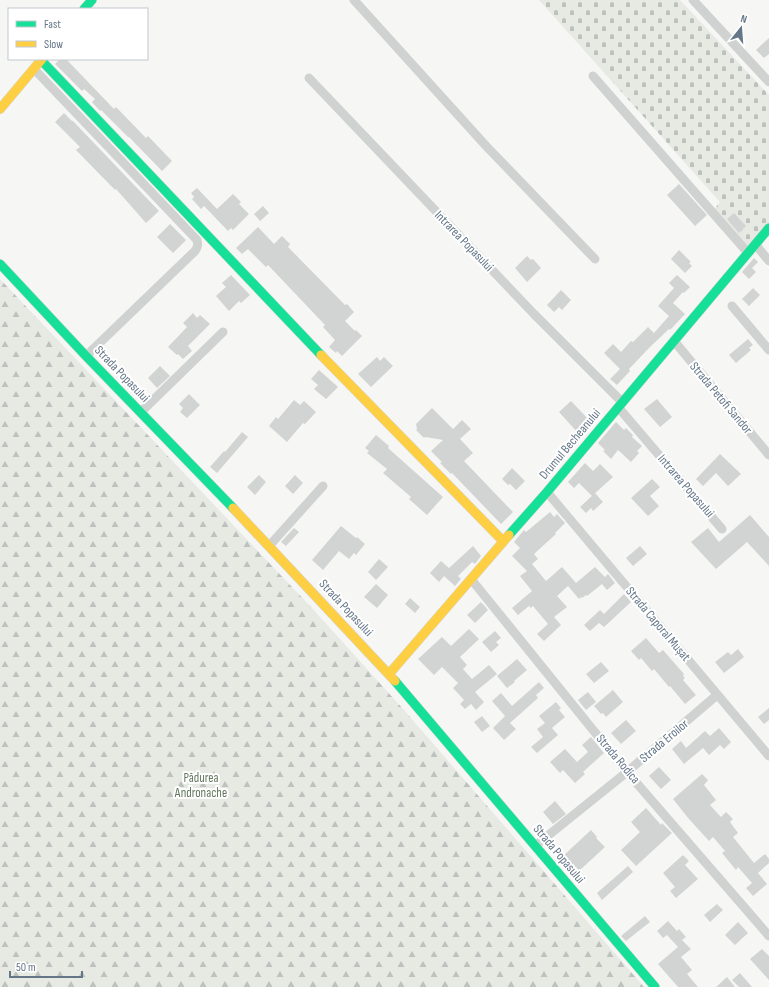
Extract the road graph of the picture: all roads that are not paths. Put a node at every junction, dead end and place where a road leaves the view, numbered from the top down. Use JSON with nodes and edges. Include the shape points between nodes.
{"nodes":[{"id":1,"x":92,"y":0,"type":"edge"},
{"id":2,"x":354,"y":0,"type":"edge"},
{"id":3,"x":694,"y":0,"type":"edge"},
{"id":4,"x":85,"y":8,"type":"edge"},
{"id":5,"x":41,"y":60,"type":"edge"},
{"id":6,"x":43,"y":60,"type":"edge"},
{"id":7,"x":34,"y":69,"type":"junction"},
{"id":8,"x":593,"y":76,"type":"dead end"},
{"id":9,"x":309,"y":78,"type":"dead end"},
{"id":10,"x":769,"y":82,"type":"edge"},
{"id":11,"x":0,"y":109,"type":"edge"},
{"id":12,"x":769,"y":228,"type":"edge"},
{"id":13,"x":755,"y":244,"type":"junction"},
{"id":14,"x":748,"y":253,"type":"junction"},
{"id":15,"x":595,"y":259,"type":"dead end"},
{"id":16,"x":769,"y":261,"type":"edge"},
{"id":17,"x":0,"y":264,"type":"edge"},
{"id":18,"x":732,"y":306,"type":"dead end"},
{"id":19,"x":223,"y":332,"type":"dead end"},
{"id":20,"x":674,"y":341,"type":"junction"},
{"id":21,"x":769,"y":350,"type":"edge"},
{"id":22,"x":86,"y":356,"type":"junction"},
{"id":23,"x":620,"y":405,"type":"junction"},
{"id":24,"x":141,"y":412,"type":"junction"},
{"id":25,"x":769,"y":455,"type":"edge"},
{"id":26,"x":323,"y":486,"type":"dead end"},
{"id":27,"x":547,"y":492,"type":"junction"},
{"id":28,"x":722,"y":529,"type":"dead end"},
{"id":29,"x":503,"y":541,"type":"junction"},
{"id":30,"x":269,"y":546,"type":"junction"},
{"id":31,"x":471,"y":579,"type":"junction"},
{"id":32,"x":389,"y":674,"type":"junction"},
{"id":33,"x":717,"y":695,"type":"junction"},
{"id":34,"x":769,"y":756,"type":"edge"},
{"id":35,"x":627,"y":772,"type":"junction"},
{"id":36,"x":535,"y":846,"type":"junction"},
{"id":37,"x":769,"y":936,"type":"edge"},
{"id":38,"x":655,"y":987,"type":"edge"}],
"edges":[{"from":1,"to":4,"type":"street"},
{"from":2,"to":15,"type":"street","via":[[487,147]]},
{"from":3,"to":10,"type":"street"},
{"from":5,"to":7,"type":"street"},
{"from":6,"to":29,"type":"street","via":[[343,378]]},
{"from":7,"to":11,"type":"street"},
{"from":7,"to":22,"type":"street","via":[[198,243],[195,251]]},
{"from":8,"to":14,"type":"street"},
{"from":9,"to":23,"type":"street","name":"Intrarea Popasului"},
{"from":12,"to":13,"type":"street","name":"Drumul Becheanului"},
{"from":13,"to":14,"type":"street","name":"Drumul Becheanului"},
{"from":13,"to":16,"type":"street"},
{"from":14,"to":20,"type":"street","name":"Drumul Becheanului"},
{"from":17,"to":22,"type":"street","name":"Strada Popasului"},
{"from":18,"to":21,"type":"street"},
{"from":19,"to":24,"type":"street"},
{"from":20,"to":23,"type":"street","name":"Drumul Becheanului"},
{"from":20,"to":25,"type":"street","name":"Strada Petofi Sandor"},
{"from":22,"to":24,"type":"street","name":"Strada Popasului"},
{"from":23,"to":27,"type":"street","name":"Drumul Becheanului"},
{"from":23,"to":28,"type":"street","name":"Intrarea Popasului"},
{"from":24,"to":30,"type":"street","name":"Strada Popasului"},
{"from":26,"to":30,"type":"street"},
{"from":27,"to":29,"type":"street","name":"Drumul Becheanului"},
{"from":27,"to":33,"type":"street","name":"Strada Caporal Mușat"},
{"from":29,"to":31,"type":"street","name":"Drumul Becheanului"},
{"from":30,"to":32,"type":"street","name":"Strada Popasului"},
{"from":31,"to":32,"type":"street","name":"Drumul Becheanului"},
{"from":31,"to":35,"type":"street","name":"Strada Rodica"},
{"from":32,"to":36,"type":"street","name":"Strada Popasului"},
{"from":33,"to":34,"type":"street","name":"Strada Caporal Mușat"},
{"from":33,"to":35,"type":"street","name":"Strada Eroilor"},
{"from":35,"to":36,"type":"street","name":"Strada Eroilor"},
{"from":35,"to":37,"type":"street","name":"Strada Rodica"},
{"from":36,"to":38,"type":"street","name":"Strada Popasului"}]}
